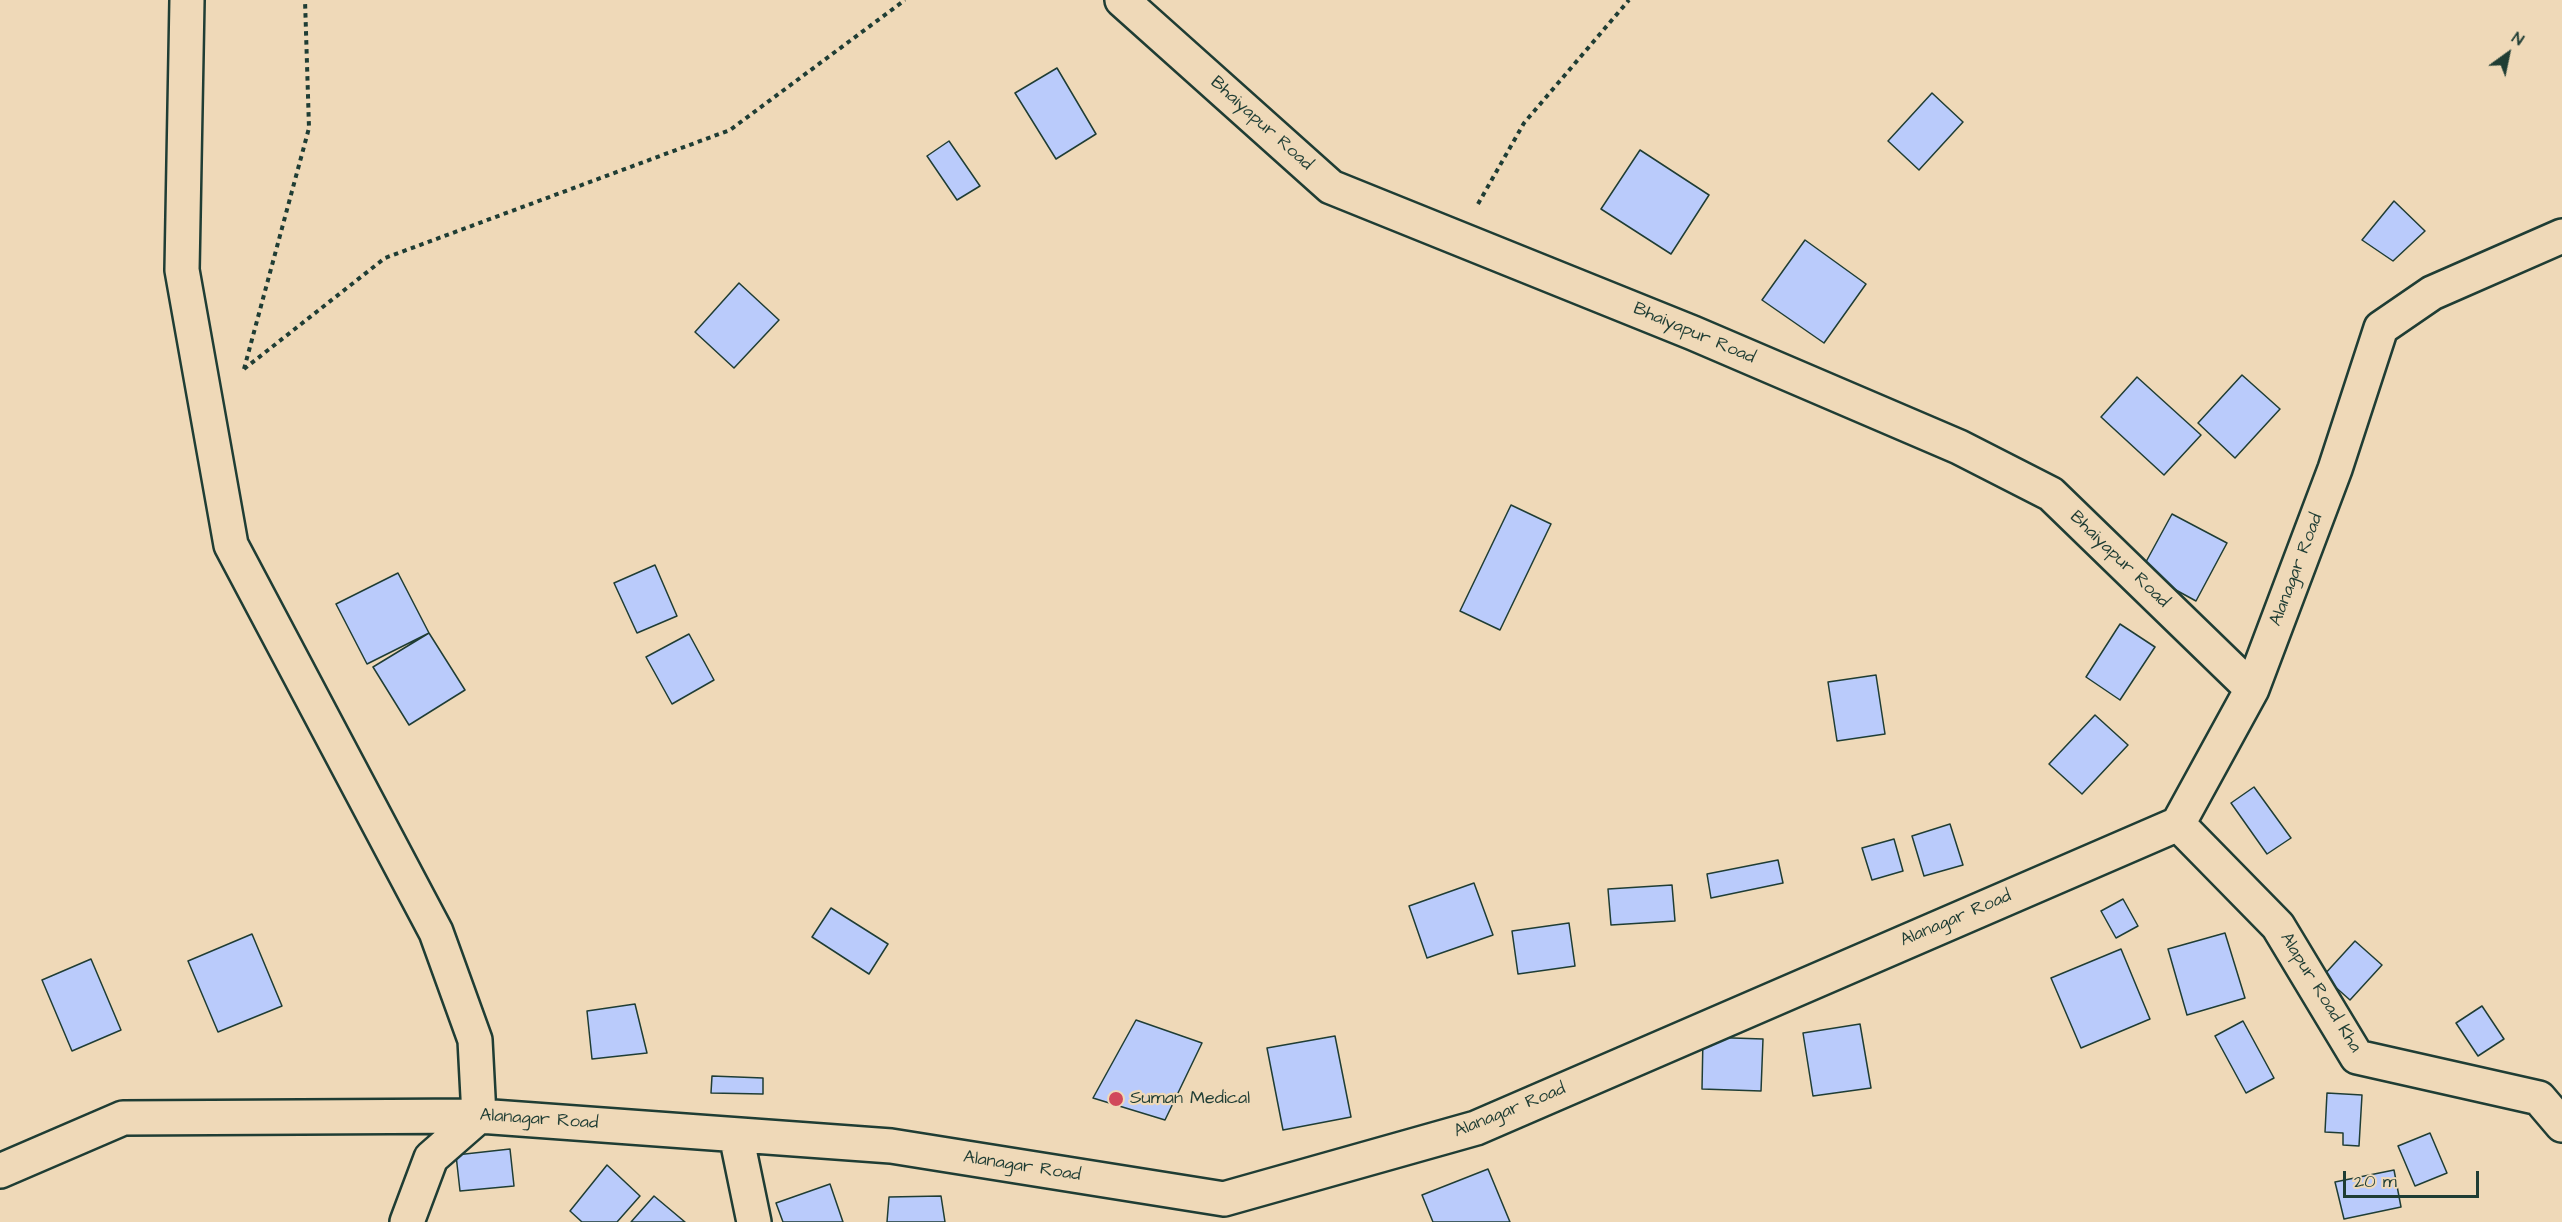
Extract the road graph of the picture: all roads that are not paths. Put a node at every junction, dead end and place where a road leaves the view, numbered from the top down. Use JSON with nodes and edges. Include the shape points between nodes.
{"nodes":[{"id":1,"x":187,"y":0,"type":"edge"},
{"id":2,"x":1122,"y":0,"type":"edge"},
{"id":3,"x":2562,"y":236,"type":"edge"},
{"id":4,"x":2252,"y":689,"type":"junction"},
{"id":5,"x":2178,"y":824,"type":"junction"},
{"id":6,"x":479,"y":1116,"type":"junction"},
{"id":7,"x":2562,"y":1125,"type":"edge"},
{"id":8,"x":736,"y":1135,"type":"junction"},
{"id":9,"x":0,"y":1171,"type":"edge"},
{"id":10,"x":1229,"y":1211,"type":"edge"},
{"id":11,"x":407,"y":1222,"type":"edge"},
{"id":12,"x":754,"y":1222,"type":"edge"}],
"edges":[{"from":1,"to":6,"type":"street","via":[[182,270],[231,545],[436,932],[475,1040]]},
{"from":2,"to":4,"type":"street","name":"Bhaiyapur Road","via":[[1331,187],[1693,333],[1949,442],[2051,494]]},
{"from":3,"to":4,"type":"street","name":"Alanagar Road","via":[[2432,293],[2381,327],[2335,469]]},
{"from":4,"to":5,"type":"street","name":"Alanagar Road"},
{"from":5,"to":7,"type":"street","name":"Alapur Road Kha","via":[[2278,926],[2357,1057],[2539,1098]]},
{"from":5,"to":10,"type":"street","name":"Alanagar Road","via":[[1476,1128]]},
{"from":6,"to":8,"type":"street","name":"Alanagar Road"},
{"from":6,"to":9,"type":"street","name":"Alanagar Road","via":[[123,1118]]},
{"from":6,"to":11,"type":"street","via":[[431,1158]]},
{"from":8,"to":10,"type":"street","name":"Alanagar Road","via":[[891,1146]]},
{"from":8,"to":12,"type":"street"}]}
